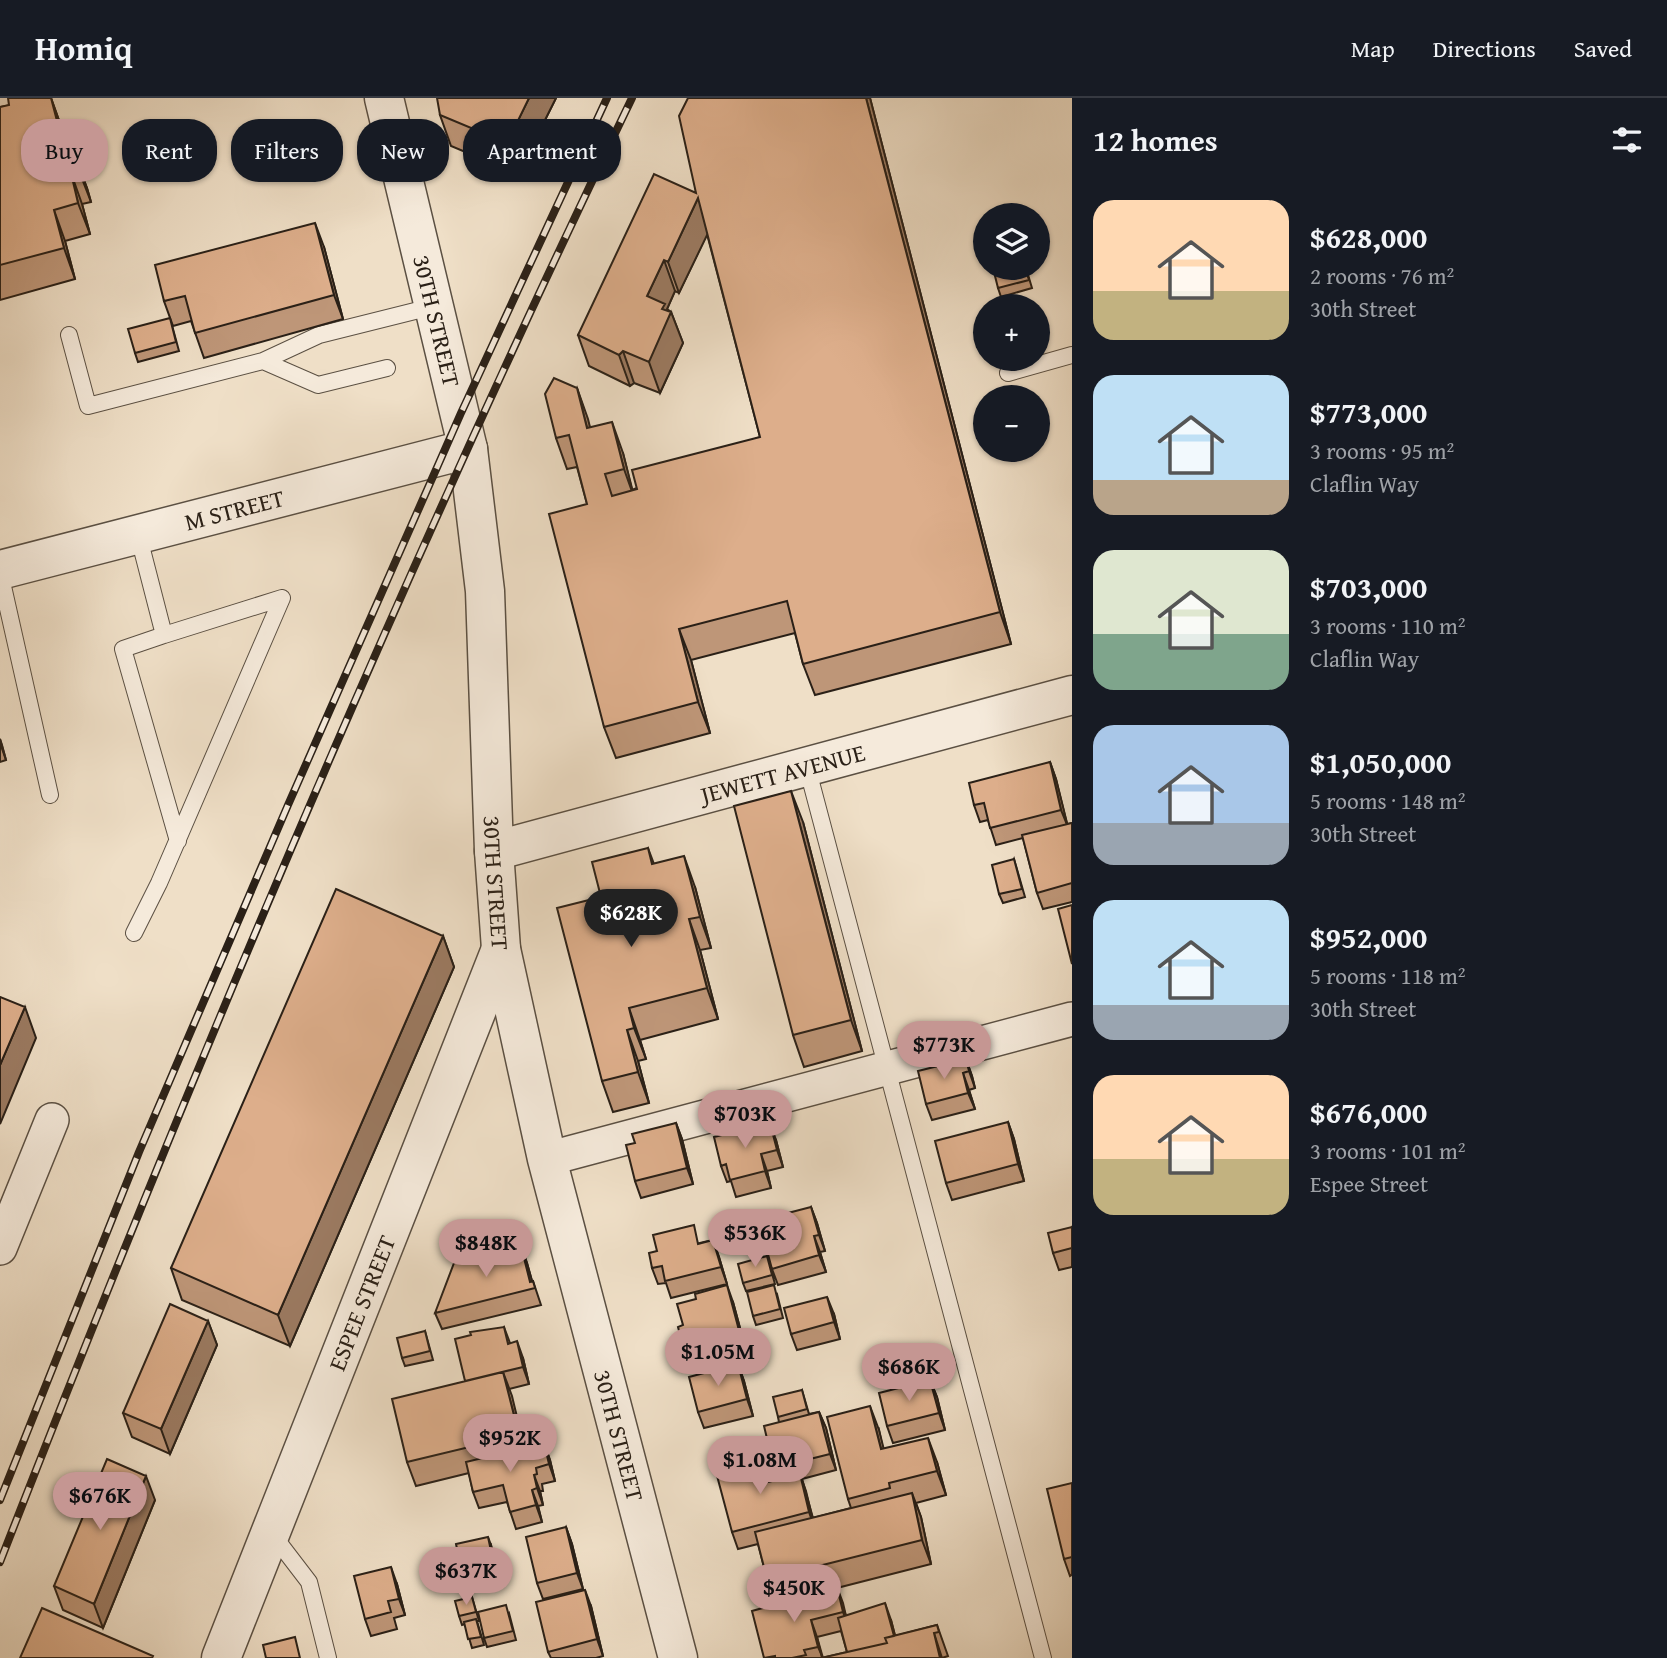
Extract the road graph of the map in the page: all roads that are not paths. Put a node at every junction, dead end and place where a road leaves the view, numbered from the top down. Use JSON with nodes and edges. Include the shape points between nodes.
{"nodes":[{"id":1,"x":384,"y":98,"type":"edge"},
{"id":2,"x":435,"y":306,"type":"junction"},
{"id":3,"x":69,"y":335,"type":"dead end"},
{"id":4,"x":1072,"y":355,"type":"edge"},
{"id":5,"x":263,"y":361,"type":"junction"},
{"id":6,"x":387,"y":368,"type":"dead end"},
{"id":7,"x":1009,"y":373,"type":"dead end"},
{"id":8,"x":468,"y":449,"type":"junction"},
{"id":9,"x":138,"y":534,"type":"junction"},
{"id":10,"x":0,"y":571,"type":"edge"},
{"id":11,"x":164,"y":635,"type":"junction"},
{"id":12,"x":1072,"y":695,"type":"edge"},
{"id":13,"x":807,"y":766,"type":"junction"},
{"id":14,"x":50,"y":796,"type":"dead end"},
{"id":15,"x":178,"y":841,"type":"junction"},
{"id":16,"x":494,"y":851,"type":"junction"},
{"id":17,"x":134,"y":933,"type":"dead end"},
{"id":18,"x":501,"y":949,"type":"junction"},
{"id":19,"x":1072,"y":1018,"type":"edge"},
{"id":20,"x":885,"y":1069,"type":"junction"},
{"id":21,"x":51,"y":1120,"type":"dead end"},
{"id":22,"x":547,"y":1159,"type":"junction"},
{"id":23,"x":0,"y":1248,"type":"edge"},
{"id":24,"x":271,"y":1532,"type":"junction"},
{"id":25,"x":221,"y":1658,"type":"edge"},
{"id":26,"x":328,"y":1658,"type":"edge"},
{"id":27,"x":678,"y":1658,"type":"edge"},
{"id":28,"x":1043,"y":1658,"type":"edge"}],
"edges":[{"from":1,"to":2,"type":"street","name":"30TH STREET"},
{"from":2,"to":5,"type":"lane","via":[[319,335]]},
{"from":2,"to":8,"type":"street","name":"30TH STREET"},
{"from":3,"to":5,"type":"lane","via":[[88,406]]},
{"from":4,"to":7,"type":"lane"},
{"from":5,"to":6,"type":"lane","via":[[318,385]]},
{"from":8,"to":9,"type":"street","name":"M STREET"},
{"from":8,"to":16,"type":"street","name":"30TH STREET","via":[[485,591]]},
{"from":9,"to":10,"type":"street","name":"M STREET"},
{"from":9,"to":11,"type":"lane"},
{"from":10,"to":14,"type":"lane"},
{"from":11,"to":15,"type":"lane","via":[[123,649]]},
{"from":11,"to":15,"type":"lane","via":[[282,598]]},
{"from":12,"to":13,"type":"street","name":"JEWETT AVENUE"},
{"from":13,"to":16,"type":"street","name":"JEWETT AVENUE"},
{"from":13,"to":20,"type":"lane"},
{"from":15,"to":17,"type":"lane"},
{"from":16,"to":18,"type":"street","name":"30TH STREET"},
{"from":18,"to":22,"type":"street","name":"30TH STREET"},
{"from":18,"to":24,"type":"street","name":"ESPEE STREET"},
{"from":19,"to":20,"type":"street"},
{"from":20,"to":22,"type":"street"},
{"from":20,"to":28,"type":"lane"},
{"from":21,"to":23,"type":"street"},
{"from":22,"to":27,"type":"street","name":"30TH STREET"},
{"from":24,"to":25,"type":"street","name":"ESPEE STREET"},
{"from":24,"to":26,"type":"lane","via":[[309,1582]]}]}
